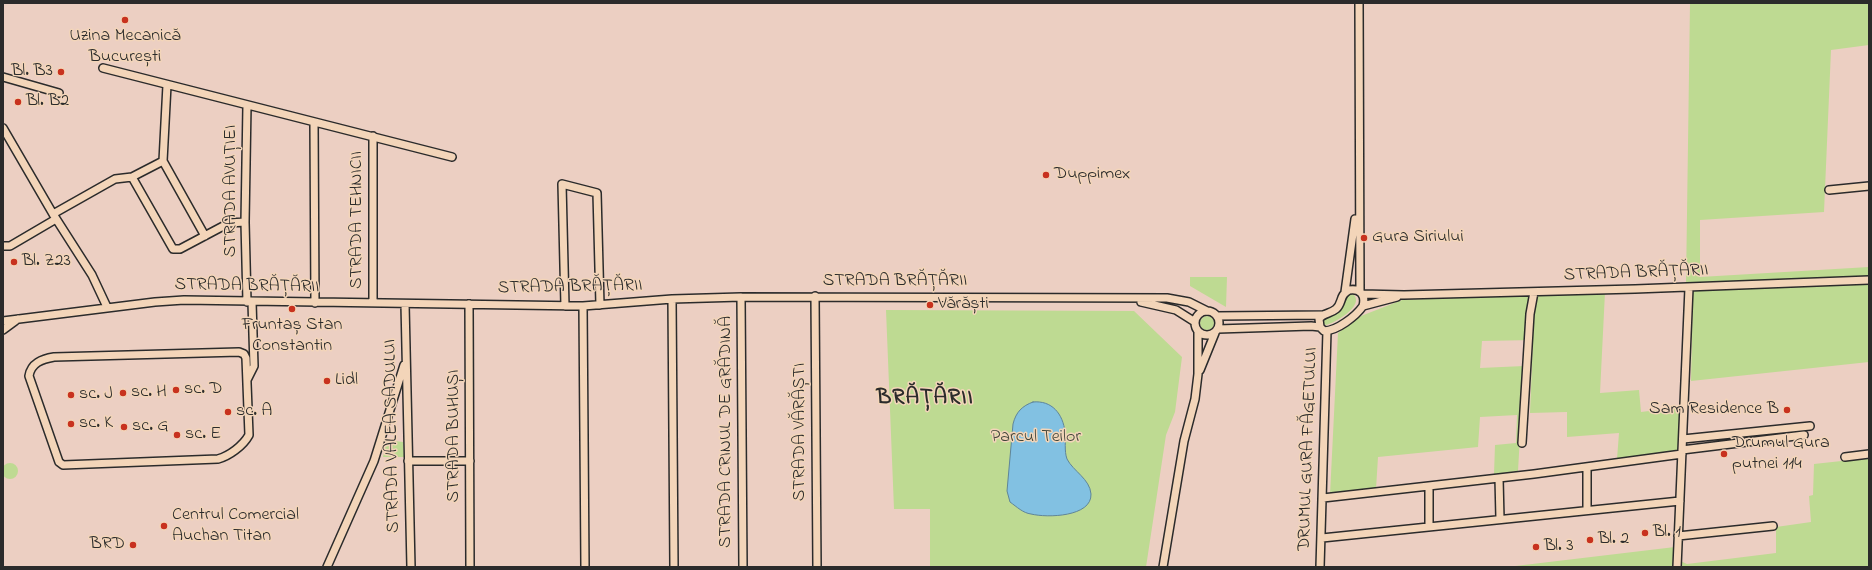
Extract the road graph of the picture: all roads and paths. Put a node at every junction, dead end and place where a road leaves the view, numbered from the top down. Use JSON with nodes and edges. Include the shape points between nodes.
{"nodes":[{"id":1,"x":1359,"y":3,"type":"edge"},
{"id":2,"x":103,"y":68,"type":"dead end"},
{"id":3,"x":3,"y":77,"type":"edge"},
{"id":4,"x":167,"y":85,"type":"junction"},
{"id":5,"x":59,"y":93,"type":"dead end"},
{"id":6,"x":248,"y":105,"type":"junction"},
{"id":7,"x":314,"y":122,"type":"junction"},
{"id":8,"x":3,"y":128,"type":"edge"},
{"id":9,"x":373,"y":136,"type":"junction"},
{"id":10,"x":452,"y":157,"type":"dead end"},
{"id":11,"x":163,"y":161,"type":"junction"},
{"id":12,"x":132,"y":178,"type":"junction"},
{"id":13,"x":1869,"y":186,"type":"edge"},
{"id":14,"x":1829,"y":190,"type":"dead end"},
{"id":15,"x":1358,"y":195,"type":"junction"},
{"id":16,"x":54,"y":216,"type":"junction"},
{"id":17,"x":245,"y":222,"type":"junction"},
{"id":18,"x":204,"y":236,"type":"junction"},
{"id":19,"x":3,"y":246,"type":"edge"},
{"id":20,"x":1869,"y":280,"type":"edge"},
{"id":21,"x":1689,"y":288,"type":"junction"},
{"id":22,"x":1345,"y":292,"type":"junction"},
{"id":23,"x":1534,"y":292,"type":"junction"},
{"id":24,"x":1361,"y":293,"type":"junction"},
{"id":25,"x":1404,"y":295,"type":"junction"},
{"id":26,"x":815,"y":296,"type":"junction"},
{"id":27,"x":741,"y":297,"type":"junction"},
{"id":28,"x":1121,"y":298,"type":"junction"},
{"id":29,"x":672,"y":299,"type":"junction"},
{"id":30,"x":250,"y":302,"type":"junction"},
{"id":31,"x":315,"y":303,"type":"junction"},
{"id":32,"x":373,"y":303,"type":"junction"},
{"id":33,"x":405,"y":304,"type":"junction"},
{"id":34,"x":469,"y":304,"type":"junction"},
{"id":35,"x":600,"y":305,"type":"junction"},
{"id":36,"x":565,"y":306,"type":"junction"},
{"id":37,"x":583,"y":306,"type":"junction"},
{"id":38,"x":1363,"y":306,"type":"junction"},
{"id":39,"x":107,"y":307,"type":"junction"},
{"id":40,"x":1207,"y":311,"type":"junction"},
{"id":41,"x":1323,"y":315,"type":"junction"},
{"id":42,"x":1217,"y":316,"type":"junction"},
{"id":43,"x":21,"y":317,"type":"junction"},
{"id":44,"x":3,"y":320,"type":"edge"},
{"id":45,"x":1195,"y":322,"type":"junction"},
{"id":46,"x":1320,"y":327,"type":"junction"},
{"id":47,"x":3,"y":330,"type":"edge"},
{"id":48,"x":1198,"y":331,"type":"junction"},
{"id":49,"x":1216,"y":331,"type":"junction"},
{"id":50,"x":1327,"y":331,"type":"junction"},
{"id":51,"x":406,"y":359,"type":"junction"},
{"id":52,"x":1198,"y":374,"type":"junction"},
{"id":53,"x":247,"y":380,"type":"junction"},
{"id":54,"x":1810,"y":426,"type":"dead end"},
{"id":55,"x":1804,"y":435,"type":"dead end"},
{"id":56,"x":1683,"y":439,"type":"junction"},
{"id":57,"x":1522,"y":443,"type":"dead end"},
{"id":58,"x":1682,"y":452,"type":"junction"},
{"id":59,"x":1869,"y":454,"type":"edge"},
{"id":60,"x":1845,"y":457,"type":"dead end"},
{"id":61,"x":408,"y":461,"type":"junction"},
{"id":62,"x":470,"y":461,"type":"junction"},
{"id":63,"x":1587,"y":467,"type":"junction"},
{"id":64,"x":1499,"y":478,"type":"junction"},
{"id":65,"x":1429,"y":486,"type":"junction"},
{"id":66,"x":1323,"y":498,"type":"junction"},
{"id":67,"x":1680,"y":501,"type":"junction"},
{"id":68,"x":1587,"y":510,"type":"junction"},
{"id":69,"x":1500,"y":520,"type":"junction"},
{"id":70,"x":1773,"y":526,"type":"dead end"},
{"id":71,"x":1429,"y":527,"type":"junction"},
{"id":72,"x":1678,"y":536,"type":"junction"},
{"id":73,"x":1322,"y":538,"type":"junction"},
{"id":74,"x":327,"y":567,"type":"edge"},
{"id":75,"x":411,"y":567,"type":"edge"},
{"id":76,"x":470,"y":567,"type":"edge"},
{"id":77,"x":585,"y":567,"type":"edge"},
{"id":78,"x":674,"y":567,"type":"edge"},
{"id":79,"x":743,"y":567,"type":"edge"},
{"id":80,"x":817,"y":567,"type":"edge"},
{"id":81,"x":1162,"y":567,"type":"edge"},
{"id":82,"x":1320,"y":567,"type":"edge"},
{"id":83,"x":1677,"y":567,"type":"edge"}],
"edges":[{"from":1,"to":15,"type":"street"},
{"from":2,"to":4,"type":"street"},
{"from":3,"to":5,"type":"street"},
{"from":4,"to":6,"type":"street"},
{"from":4,"to":11,"type":"street"},
{"from":6,"to":7,"type":"street"},
{"from":6,"to":17,"type":"street","name":"STRADA AVUȚIEI"},
{"from":7,"to":9,"type":"street"},
{"from":7,"to":31,"type":"street"},
{"from":8,"to":16,"type":"street"},
{"from":9,"to":10,"type":"street"},
{"from":9,"to":32,"type":"street","name":"STRADA TEHNICII"},
{"from":11,"to":12,"type":"street"},
{"from":11,"to":18,"type":"street"},
{"from":12,"to":16,"type":"street","via":[[115,179]]},
{"from":12,"to":18,"type":"street","via":[[173,249],[180,249]]},
{"from":13,"to":14,"type":"street"},
{"from":15,"to":22,"type":"street"},
{"from":15,"to":24,"type":"street"},
{"from":16,"to":19,"type":"street","via":[[10,246]]},
{"from":16,"to":39,"type":"street","via":[[92,275]]},
{"from":17,"to":18,"type":"street","via":[[229,223]]},
{"from":17,"to":30,"type":"street","name":"STRADA AVUȚIEI"},
{"from":20,"to":21,"type":"street","name":"STRADA BRĂȚĂRII"},
{"from":21,"to":23,"type":"street","name":"STRADA BRĂȚĂRII"},
{"from":21,"to":56,"type":"street"},
{"from":22,"to":24,"type":"street","name":"STRADA BRĂȚĂRII","via":[[1353,290]]},
{"from":22,"to":41,"type":"street","via":[[1338,307]]},
{"from":23,"to":25,"type":"street","name":"STRADA BRĂȚĂRII"},
{"from":23,"to":57,"type":"street","via":[[1530,314]]},
{"from":24,"to":25,"type":"street","name":"STRADA BRĂȚĂRII"},
{"from":24,"to":38,"type":"street"},
{"from":25,"to":38,"type":"street","name":"STRADA BRĂȚĂRII"},
{"from":26,"to":27,"type":"street","name":"STRADA BRĂȚĂRII"},
{"from":26,"to":28,"type":"street","name":"STRADA BRĂȚĂRII"},
{"from":26,"to":80,"type":"street","name":"STRADA VĂRĂȘTI"},
{"from":27,"to":29,"type":"street","name":"STRADA BRĂȚĂRII"},
{"from":27,"to":79,"type":"street","name":"STRADA CRINUL DE GRĂDINĂ"},
{"from":28,"to":40,"type":"street","name":"STRADA BRĂȚĂRII","via":[[1182,300]]},
{"from":28,"to":45,"type":"street","name":"STRADA BRĂȚĂRII","via":[[1176,310]]},
{"from":29,"to":35,"type":"street","name":"STRADA BRĂȚĂRII"},
{"from":29,"to":78,"type":"street"},
{"from":30,"to":31,"type":"street","name":"STRADA BRĂȚĂRII"},
{"from":30,"to":39,"type":"street","name":"STRADA BRĂȚĂRII","via":[[170,301]]},
{"from":30,"to":53,"type":"street","name":"STRADA AVUȚIEI","via":[[254,366]]},
{"from":31,"to":32,"type":"street","name":"STRADA BRĂȚĂRII"},
{"from":32,"to":33,"type":"street","name":"STRADA BRĂȚĂRII"},
{"from":33,"to":34,"type":"street","name":"STRADA BRĂȚĂRII"},
{"from":33,"to":51,"type":"street","name":"STRADA VALEA SADULUI"},
{"from":34,"to":36,"type":"street","name":"STRADA BRĂȚĂRII"},
{"from":34,"to":62,"type":"street","name":"STRADA BUHUȘI"},
{"from":35,"to":36,"type":"street","via":[[597,193],[562,184]]},
{"from":35,"to":37,"type":"street","name":"STRADA BRĂȚĂRII"},
{"from":36,"to":37,"type":"street","name":"STRADA BRĂȚĂRII"},
{"from":37,"to":77,"type":"street"},
{"from":38,"to":50,"type":"street","via":[[1344,323]]},
{"from":39,"to":43,"type":"street","name":"STRADA BRĂȚĂRII"},
{"from":40,"to":42,"type":"street"},
{"from":40,"to":45,"type":"street","via":[[1200,313]]},
{"from":41,"to":42,"type":"street"},
{"from":41,"to":46,"type":"street","via":[[1319,319]]},
{"from":42,"to":49,"type":"street","via":[[1220,322]]},
{"from":43,"to":44,"type":"street","name":"STRADA BRĂȚĂRII"},
{"from":43,"to":47,"type":"street","name":"STRADA BRĂȚĂRII"},
{"from":45,"to":48,"type":"street"},
{"from":46,"to":49,"type":"street"},
{"from":46,"to":50,"type":"street"},
{"from":48,"to":49,"type":"street","via":[[1204,335]]},
{"from":48,"to":52,"type":"street"},
{"from":49,"to":52,"type":"street"},
{"from":50,"to":66,"type":"street","name":"DRUMUL GURA FĂGETULUI"},
{"from":51,"to":61,"type":"street","name":"STRADA VALEA SADULUI"},
{"from":51,"to":74,"type":"street","via":[[374,461]]},
{"from":52,"to":81,"type":"street","via":[[1193,413],[1184,441]]},
{"from":53,"to":53,"type":"street","via":[[246,358],[239,352],[54,357],[37,362],[29,376],[59,462],[64,465],[226,457],[249,436]]},
{"from":54,"to":56,"type":"street"},
{"from":55,"to":58,"type":"street"},
{"from":56,"to":58,"type":"street"},
{"from":58,"to":63,"type":"street"},
{"from":58,"to":67,"type":"street"},
{"from":59,"to":60,"type":"street"},
{"from":61,"to":62,"type":"street"},
{"from":61,"to":75,"type":"street","name":"STRADA VALEA SADULUI"},
{"from":62,"to":76,"type":"street","name":"STRADA BUHUȘI"},
{"from":63,"to":64,"type":"street"},
{"from":63,"to":68,"type":"street"},
{"from":64,"to":65,"type":"street"},
{"from":64,"to":69,"type":"street"},
{"from":65,"to":66,"type":"street"},
{"from":65,"to":71,"type":"street"},
{"from":66,"to":73,"type":"street","name":"DRUMUL GURA FĂGETULUI"},
{"from":67,"to":68,"type":"street"},
{"from":67,"to":72,"type":"street"},
{"from":68,"to":69,"type":"street"},
{"from":69,"to":71,"type":"street"},
{"from":70,"to":72,"type":"street"},
{"from":71,"to":73,"type":"street"},
{"from":72,"to":83,"type":"street"},
{"from":73,"to":82,"type":"street","name":"DRUMUL GURA FĂGETULUI"}]}
